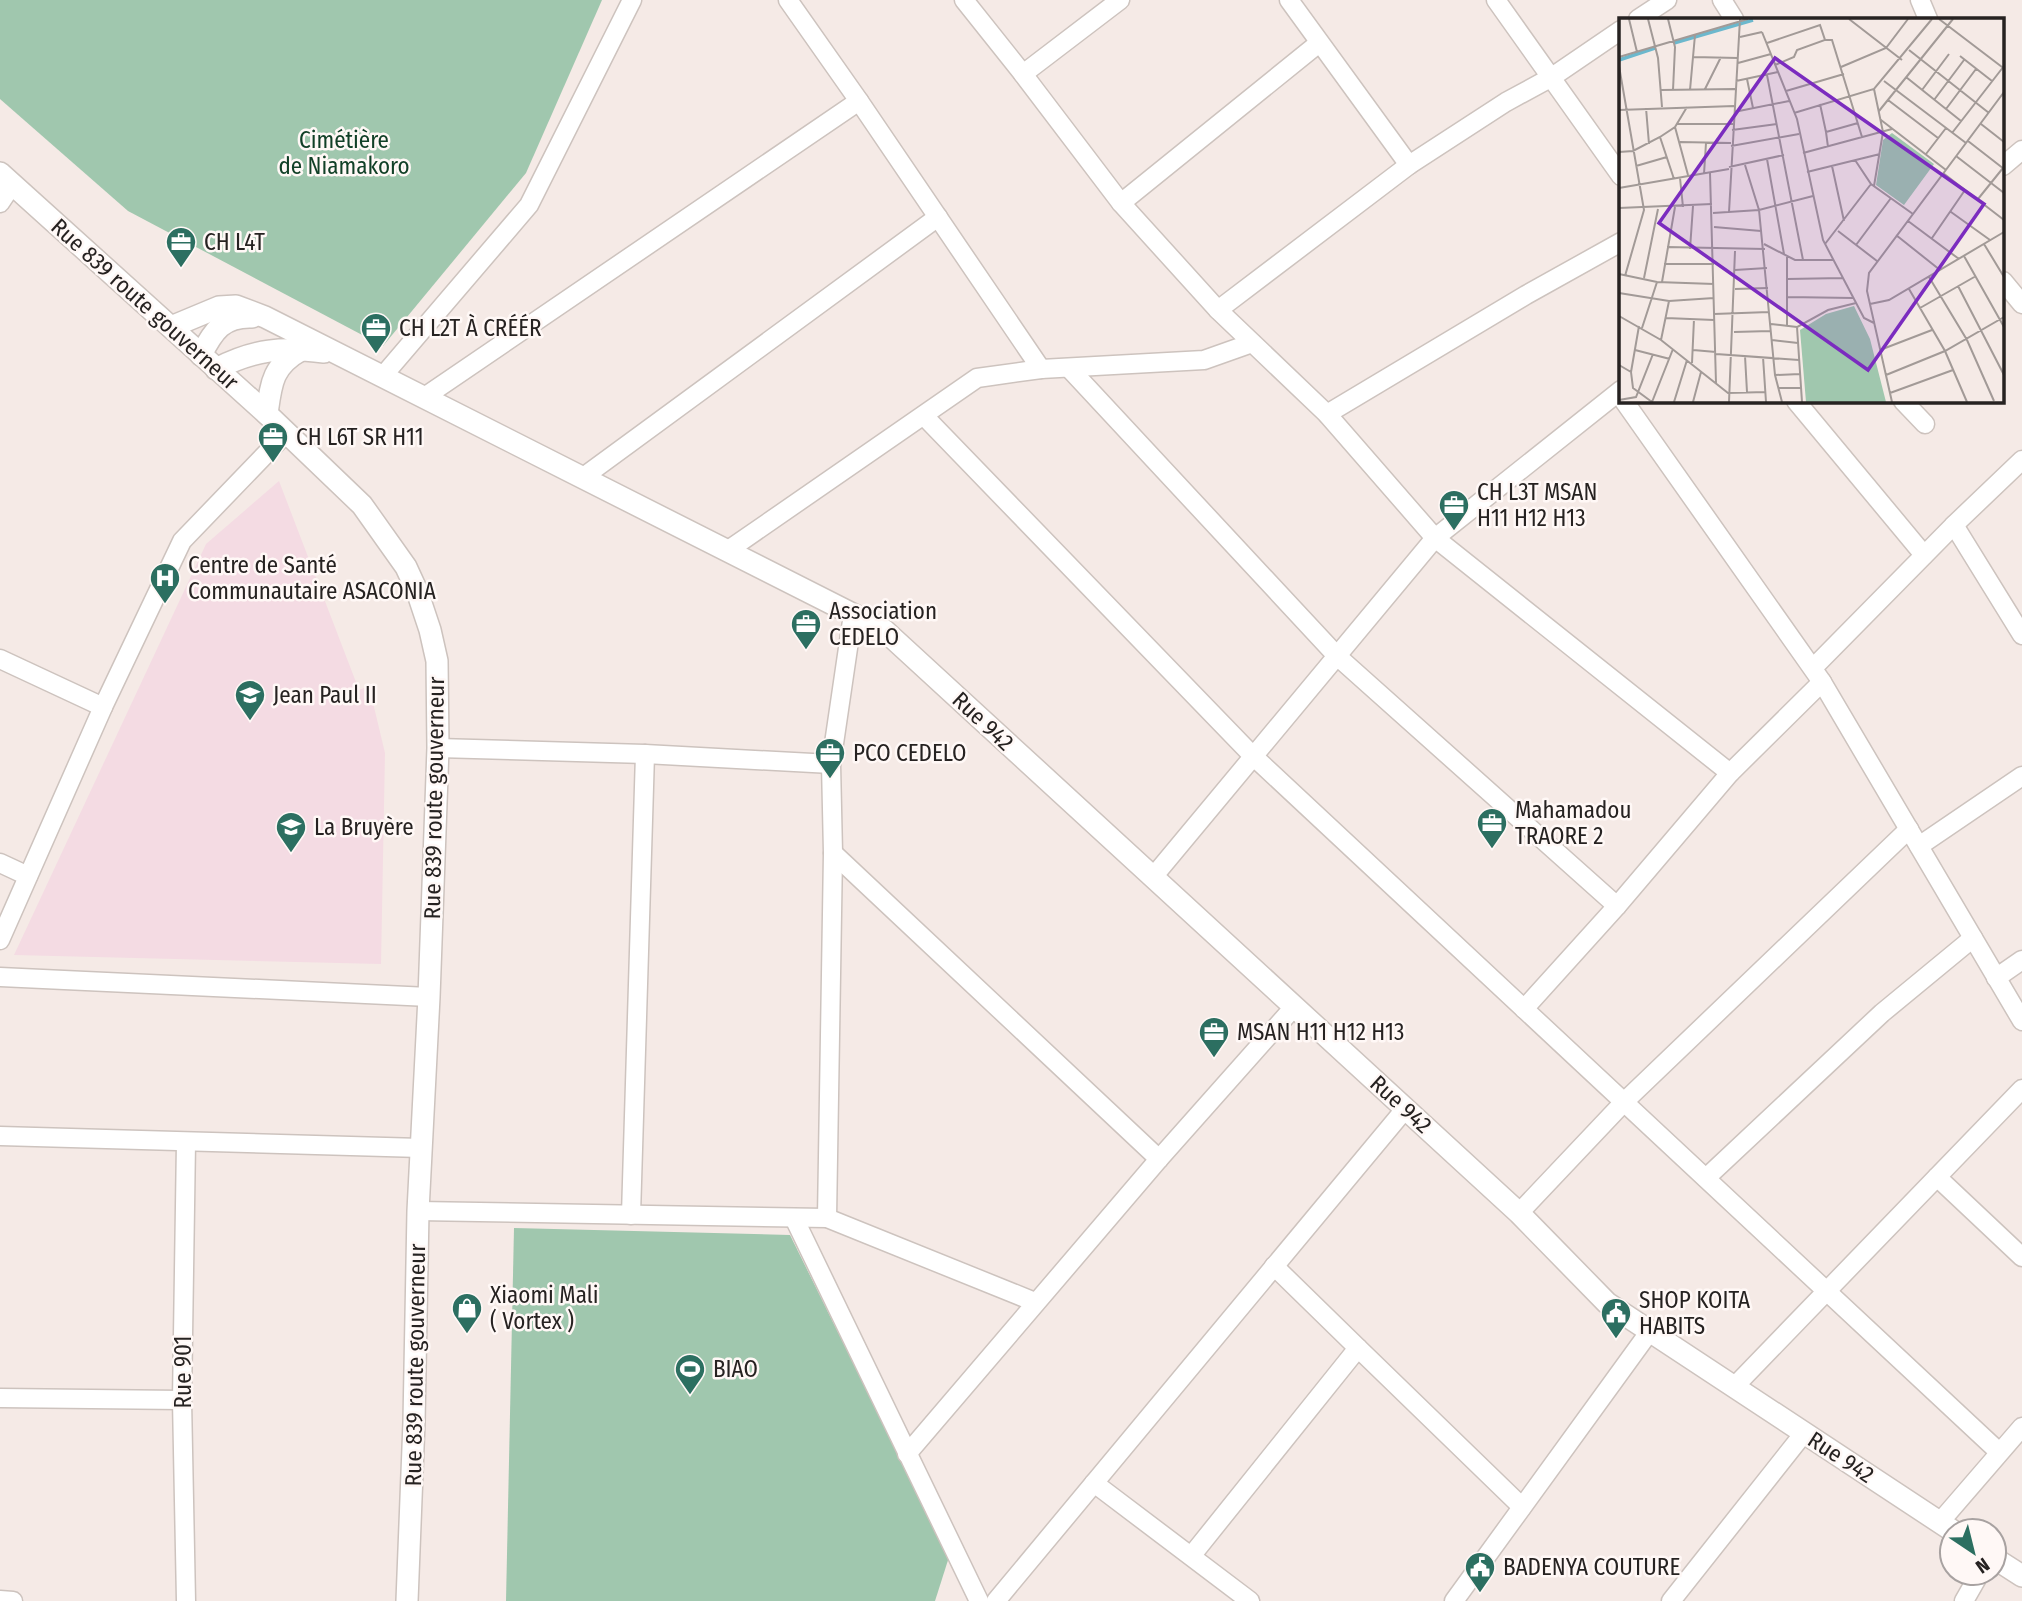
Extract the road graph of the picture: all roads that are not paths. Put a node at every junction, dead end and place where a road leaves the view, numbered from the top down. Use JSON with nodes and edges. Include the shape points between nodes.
{"nodes":[{"id":1,"x":632,"y":0,"type":"edge"},
{"id":2,"x":788,"y":0,"type":"edge"},
{"id":3,"x":964,"y":0,"type":"edge"},
{"id":4,"x":1120,"y":0,"type":"edge"},
{"id":5,"x":1289,"y":0,"type":"edge"},
{"id":6,"x":1496,"y":0,"type":"edge"},
{"id":7,"x":1667,"y":0,"type":"edge"},
{"id":8,"x":1722,"y":0,"type":"edge"},
{"id":9,"x":1920,"y":0,"type":"edge"},
{"id":10,"x":1640,"y":18,"type":"edge"},
{"id":11,"x":1733,"y":18,"type":"edge"},
{"id":12,"x":1928,"y":18,"type":"edge"},
{"id":13,"x":1619,"y":31,"type":"edge"},
{"id":14,"x":1319,"y":43,"type":"junction"},
{"id":15,"x":1023,"y":74,"type":"junction"},
{"id":16,"x":1552,"y":77,"type":"junction"},
{"id":17,"x":859,"y":101,"type":"junction"},
{"id":18,"x":2022,"y":150,"type":"edge"},
{"id":19,"x":1409,"y":165,"type":"junction"},
{"id":20,"x":2004,"y":165,"type":"edge"},
{"id":21,"x":1619,"y":173,"type":"edge"},
{"id":22,"x":6,"y":179,"type":"edge"},
{"id":23,"x":0,"y":203,"type":"edge"},
{"id":24,"x":1121,"y":203,"type":"junction"},
{"id":25,"x":938,"y":217,"type":"junction"},
{"id":26,"x":1619,"y":243,"type":"edge"},
{"id":27,"x":2004,"y":282,"type":"edge"},
{"id":28,"x":2022,"y":304,"type":"edge"},
{"id":29,"x":1218,"y":310,"type":"junction"},
{"id":30,"x":265,"y":317,"type":"junction"},
{"id":31,"x":171,"y":327,"type":"junction"},
{"id":32,"x":1252,"y":343,"type":"junction"},
{"id":33,"x":301,"y":350,"type":"junction"},
{"id":34,"x":209,"y":362,"type":"junction"},
{"id":35,"x":1069,"y":368,"type":"junction"},
{"id":36,"x":1041,"y":369,"type":"junction"},
{"id":37,"x":375,"y":374,"type":"junction"},
{"id":38,"x":1619,"y":397,"type":"edge"},
{"id":39,"x":423,"y":398,"type":"junction"},
{"id":40,"x":1626,"y":402,"type":"edge"},
{"id":41,"x":1797,"y":402,"type":"edge"},
{"id":42,"x":1904,"y":402,"type":"edge"},
{"id":43,"x":267,"y":414,"type":"junction"},
{"id":44,"x":1327,"y":414,"type":"junction"},
{"id":45,"x":923,"y":416,"type":"junction"},
{"id":46,"x":1925,"y":424,"type":"dead end"},
{"id":47,"x":287,"y":432,"type":"junction"},
{"id":48,"x":2022,"y":460,"type":"edge"},
{"id":49,"x":582,"y":478,"type":"junction"},
{"id":50,"x":1954,"y":525,"type":"junction"},
{"id":51,"x":1435,"y":538,"type":"junction"},
{"id":52,"x":727,"y":551,"type":"junction"},
{"id":53,"x":1924,"y":555,"type":"junction"},
{"id":54,"x":853,"y":614,"type":"junction"},
{"id":55,"x":2022,"y":635,"type":"edge"},
{"id":56,"x":1337,"y":656,"type":"junction"},
{"id":57,"x":0,"y":660,"type":"edge"},
{"id":58,"x":1818,"y":675,"type":"junction"},
{"id":59,"x":103,"y":707,"type":"junction"},
{"id":60,"x":438,"y":748,"type":"junction"},
{"id":61,"x":645,"y":754,"type":"junction"},
{"id":62,"x":1252,"y":755,"type":"junction"},
{"id":63,"x":831,"y":764,"type":"junction"},
{"id":64,"x":1730,"y":773,"type":"junction"},
{"id":65,"x":2022,"y":776,"type":"edge"},
{"id":66,"x":1909,"y":829,"type":"junction"},
{"id":67,"x":1919,"y":846,"type":"junction"},
{"id":68,"x":833,"y":853,"type":"junction"},
{"id":69,"x":0,"y":863,"type":"edge"},
{"id":70,"x":29,"y":876,"type":"junction"},
{"id":71,"x":1153,"y":877,"type":"junction"},
{"id":72,"x":1617,"y":906,"type":"junction"},
{"id":73,"x":1973,"y":938,"type":"junction"},
{"id":74,"x":0,"y":940,"type":"edge"},
{"id":75,"x":2022,"y":960,"type":"edge"},
{"id":76,"x":0,"y":976,"type":"edge"},
{"id":77,"x":1996,"y":978,"type":"junction"},
{"id":78,"x":429,"y":998,"type":"junction"},
{"id":79,"x":1294,"y":1007,"type":"junction"},
{"id":80,"x":1524,"y":1009,"type":"junction"},
{"id":81,"x":2022,"y":1021,"type":"edge"},
{"id":82,"x":2022,"y":1089,"type":"edge"},
{"id":83,"x":1624,"y":1102,"type":"junction"},
{"id":84,"x":1406,"y":1108,"type":"junction"},
{"id":85,"x":0,"y":1136,"type":"edge"},
{"id":86,"x":186,"y":1142,"type":"junction"},
{"id":87,"x":421,"y":1148,"type":"junction"},
{"id":88,"x":1159,"y":1159,"type":"junction"},
{"id":89,"x":1937,"y":1177,"type":"junction"},
{"id":90,"x":1706,"y":1178,"type":"junction"},
{"id":91,"x":418,"y":1211,"type":"junction"},
{"id":92,"x":1519,"y":1213,"type":"junction"},
{"id":93,"x":631,"y":1215,"type":"junction"},
{"id":94,"x":794,"y":1218,"type":"junction"},
{"id":95,"x":827,"y":1218,"type":"junction"},
{"id":96,"x":2022,"y":1257,"type":"edge"},
{"id":97,"x":1274,"y":1266,"type":"junction"},
{"id":98,"x":1827,"y":1290,"type":"junction"},
{"id":99,"x":1035,"y":1302,"type":"junction"},
{"id":100,"x":1650,"y":1331,"type":"junction"},
{"id":101,"x":1358,"y":1348,"type":"junction"},
{"id":102,"x":1734,"y":1387,"type":"junction"},
{"id":103,"x":0,"y":1398,"type":"edge"},
{"id":104,"x":183,"y":1400,"type":"junction"},
{"id":105,"x":2022,"y":1427,"type":"edge"},
{"id":106,"x":1804,"y":1433,"type":"junction"},
{"id":107,"x":1999,"y":1452,"type":"junction"},
{"id":108,"x":907,"y":1454,"type":"junction"},
{"id":109,"x":1094,"y":1483,"type":"junction"},
{"id":110,"x":1522,"y":1507,"type":"junction"},
{"id":111,"x":1954,"y":1517,"type":"edge"},
{"id":112,"x":1938,"y":1521,"type":"edge"},
{"id":113,"x":1192,"y":1555,"type":"junction"},
{"id":114,"x":0,"y":1600,"type":"edge"},
{"id":115,"x":13,"y":1601,"type":"edge"},
{"id":116,"x":186,"y":1601,"type":"edge"},
{"id":117,"x":407,"y":1601,"type":"edge"},
{"id":118,"x":979,"y":1601,"type":"edge"},
{"id":119,"x":996,"y":1601,"type":"edge"},
{"id":120,"x":1250,"y":1601,"type":"edge"},
{"id":121,"x":1454,"y":1601,"type":"edge"},
{"id":122,"x":1671,"y":1601,"type":"edge"}],
"edges":[{"from":1,"to":37,"type":"street","via":[[529,205]]},
{"from":2,"to":17,"type":"street"},
{"from":3,"to":15,"type":"street"},
{"from":4,"to":15,"type":"street"},
{"from":5,"to":14,"type":"street"},
{"from":6,"to":16,"type":"street"},
{"from":7,"to":10,"type":"street"},
{"from":8,"to":11,"type":"street"},
{"from":9,"to":12,"type":"street"},
{"from":13,"to":16,"type":"street"},
{"from":14,"to":19,"type":"street"},
{"from":14,"to":24,"type":"street"},
{"from":15,"to":24,"type":"street"},
{"from":16,"to":19,"type":"street"},
{"from":16,"to":21,"type":"street"},
{"from":17,"to":25,"type":"street"},
{"from":17,"to":39,"type":"street"},
{"from":18,"to":20,"type":"street"},
{"from":19,"to":29,"type":"street"},
{"from":22,"to":23,"type":"street"},
{"from":22,"to":31,"type":"street","name":"Rue 839 route gouverneur"},
{"from":24,"to":29,"type":"street"},
{"from":25,"to":36,"type":"street"},
{"from":25,"to":49,"type":"street"},
{"from":26,"to":44,"type":"street"},
{"from":27,"to":28,"type":"street"},
{"from":29,"to":32,"type":"street"},
{"from":30,"to":31,"type":"street","via":[[236,306],[219,307]]},
{"from":30,"to":34,"type":"street","via":[[239,316],[225,322],[210,337]]},
{"from":30,"to":37,"type":"street"},
{"from":31,"to":34,"type":"street","name":"Rue 839 route gouverneur"},
{"from":32,"to":35,"type":"street","via":[[1204,360]]},
{"from":32,"to":44,"type":"street"},
{"from":33,"to":34,"type":"street","via":[[278,349]]},
{"from":33,"to":37,"type":"street","via":[[324,352]]},
{"from":33,"to":43,"type":"street","via":[[276,372]]},
{"from":34,"to":43,"type":"street","name":"Rue 839 route gouverneur"},
{"from":35,"to":36,"type":"street"},
{"from":35,"to":56,"type":"street"},
{"from":36,"to":45,"type":"street","via":[[977,379]]},
{"from":37,"to":39,"type":"street","name":"Rue 942"},
{"from":38,"to":51,"type":"street"},
{"from":39,"to":49,"type":"street","name":"Rue 942"},
{"from":40,"to":58,"type":"street"},
{"from":41,"to":53,"type":"street"},
{"from":42,"to":46,"type":"street"},
{"from":43,"to":47,"type":"street","name":"Rue 839 route gouverneur"},
{"from":44,"to":51,"type":"street"},
{"from":45,"to":52,"type":"street"},
{"from":45,"to":62,"type":"street"},
{"from":47,"to":59,"type":"street","via":[[182,541]]},
{"from":47,"to":60,"type":"street","name":"Rue 839 route gouverneur","via":[[362,505],[406,567],[437,661]]},
{"from":48,"to":50,"type":"street"},
{"from":49,"to":52,"type":"street","name":"Rue 942"},
{"from":50,"to":53,"type":"street"},
{"from":50,"to":55,"type":"street"},
{"from":51,"to":56,"type":"street"},
{"from":51,"to":64,"type":"street"},
{"from":52,"to":54,"type":"street","name":"Rue 942"},
{"from":53,"to":58,"type":"street"},
{"from":54,"to":63,"type":"street"},
{"from":54,"to":71,"type":"street","name":"Rue 942","via":[[884,630]]},
{"from":56,"to":62,"type":"street"},
{"from":56,"to":72,"type":"street"},
{"from":57,"to":59,"type":"street"},
{"from":58,"to":64,"type":"street"},
{"from":58,"to":66,"type":"street"},
{"from":59,"to":70,"type":"street"},
{"from":60,"to":61,"type":"street"},
{"from":60,"to":78,"type":"street","name":"Rue 839 route gouverneur"},
{"from":61,"to":63,"type":"street"},
{"from":61,"to":93,"type":"street"},
{"from":62,"to":71,"type":"street"},
{"from":62,"to":80,"type":"street"},
{"from":63,"to":68,"type":"street"},
{"from":64,"to":72,"type":"street"},
{"from":65,"to":67,"type":"street"},
{"from":66,"to":67,"type":"street"},
{"from":66,"to":83,"type":"street"},
{"from":67,"to":73,"type":"street"},
{"from":68,"to":88,"type":"street"},
{"from":68,"to":95,"type":"street"},
{"from":69,"to":70,"type":"street"},
{"from":70,"to":74,"type":"street"},
{"from":71,"to":79,"type":"street","name":"Rue 942"},
{"from":72,"to":80,"type":"street"},
{"from":73,"to":77,"type":"street"},
{"from":73,"to":90,"type":"street","via":[[1882,1013]]},
{"from":75,"to":77,"type":"street"},
{"from":76,"to":78,"type":"street"},
{"from":77,"to":81,"type":"street"},
{"from":78,"to":87,"type":"street","name":"Rue 839 route gouverneur"},
{"from":79,"to":84,"type":"street","name":"Rue 942"},
{"from":79,"to":88,"type":"street"},
{"from":80,"to":83,"type":"street"},
{"from":82,"to":89,"type":"street"},
{"from":83,"to":90,"type":"street"},
{"from":83,"to":92,"type":"street"},
{"from":84,"to":92,"type":"street","name":"Rue 942"},
{"from":84,"to":97,"type":"street"},
{"from":85,"to":86,"type":"street"},
{"from":86,"to":87,"type":"street"},
{"from":86,"to":104,"type":"street","name":"Rue 901"},
{"from":87,"to":91,"type":"street","name":"Rue 839 route gouverneur"},
{"from":88,"to":99,"type":"street"},
{"from":89,"to":96,"type":"street"},
{"from":89,"to":98,"type":"street"},
{"from":90,"to":98,"type":"street"},
{"from":91,"to":93,"type":"street"},
{"from":91,"to":117,"type":"street","name":"Rue 839 route gouverneur"},
{"from":92,"to":100,"type":"street","name":"Rue 942","via":[[1606,1303]]},
{"from":93,"to":94,"type":"street"},
{"from":94,"to":95,"type":"street"},
{"from":94,"to":108,"type":"street"},
{"from":95,"to":99,"type":"street"},
{"from":97,"to":101,"type":"street"},
{"from":97,"to":109,"type":"street"},
{"from":98,"to":102,"type":"street"},
{"from":98,"to":107,"type":"street"},
{"from":99,"to":108,"type":"street"},
{"from":100,"to":102,"type":"street","name":"Rue 942"},
{"from":100,"to":110,"type":"street"},
{"from":101,"to":110,"type":"street"},
{"from":101,"to":113,"type":"street"},
{"from":102,"to":106,"type":"street","name":"Rue 942"},
{"from":103,"to":104,"type":"street"},
{"from":104,"to":116,"type":"street","name":"Rue 901"},
{"from":105,"to":107,"type":"street"},
{"from":106,"to":112,"type":"street","name":"Rue 942"},
{"from":106,"to":122,"type":"street"},
{"from":107,"to":111,"type":"street"},
{"from":108,"to":118,"type":"street"},
{"from":109,"to":113,"type":"street"},
{"from":109,"to":119,"type":"street"},
{"from":110,"to":121,"type":"street"},
{"from":113,"to":120,"type":"street"},
{"from":114,"to":115,"type":"street"}]}
